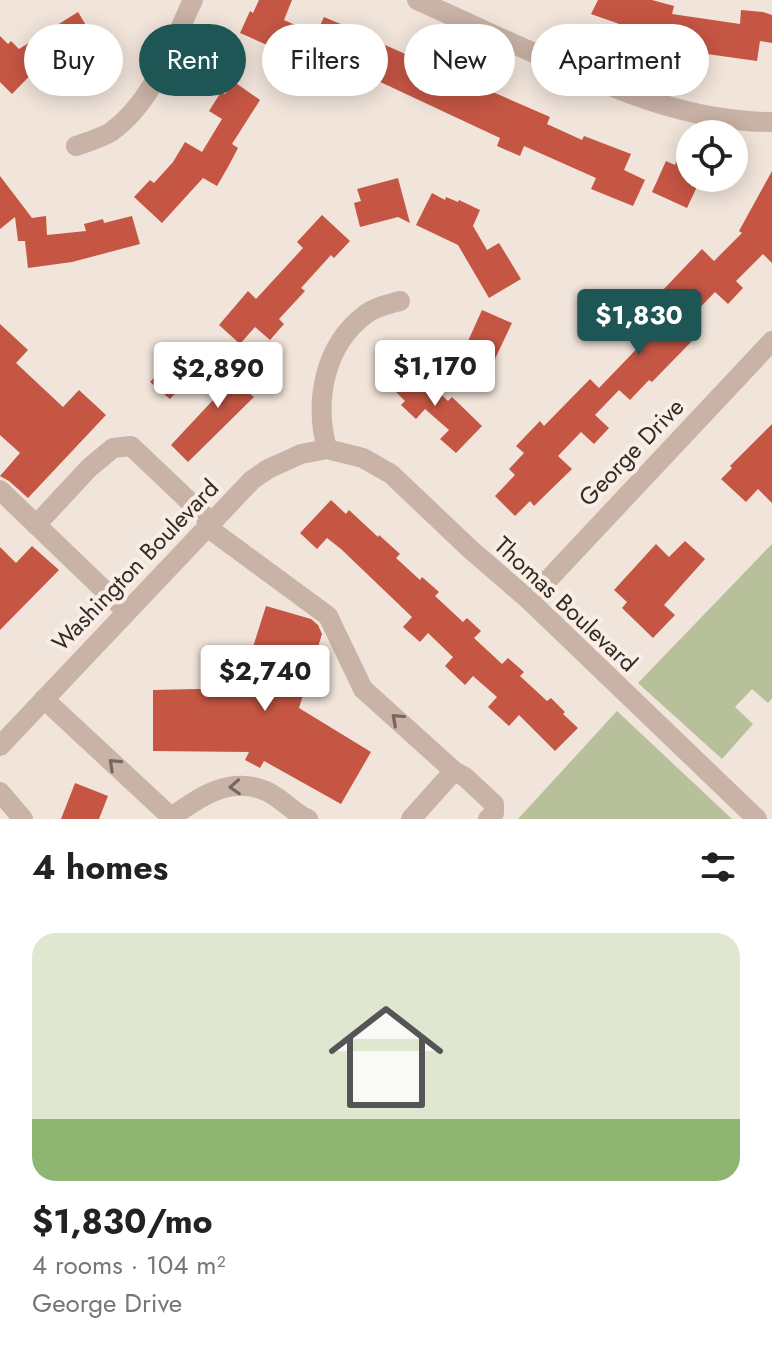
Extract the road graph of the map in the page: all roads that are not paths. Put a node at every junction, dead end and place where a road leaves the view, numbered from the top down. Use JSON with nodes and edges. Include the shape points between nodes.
{"nodes":[{"id":1,"x":193,"y":0,"type":"edge"},
{"id":2,"x":417,"y":0,"type":"edge"},
{"id":3,"x":772,"y":122,"type":"edge"},
{"id":4,"x":76,"y":146,"type":"dead end"},
{"id":5,"x":400,"y":301,"type":"dead end"},
{"id":6,"x":772,"y":341,"type":"edge"},
{"id":7,"x":327,"y":449,"type":"junction"},
{"id":8,"x":0,"y":490,"type":"edge"},
{"id":9,"x":209,"y":524,"type":"junction"},
{"id":10,"x":36,"y":525,"type":"junction"},
{"id":11,"x":529,"y":600,"type":"junction"},
{"id":12,"x":126,"y":611,"type":"junction"},
{"id":13,"x":44,"y":699,"type":"junction"},
{"id":14,"x":0,"y":746,"type":"edge"},
{"id":15,"x":454,"y":771,"type":"junction"},
{"id":16,"x":0,"y":792,"type":"edge"},
{"id":17,"x":170,"y":818,"type":"edge"},
{"id":18,"x":301,"y":818,"type":"edge"},
{"id":19,"x":23,"y":819,"type":"edge"},
{"id":20,"x":411,"y":819,"type":"edge"},
{"id":21,"x":488,"y":819,"type":"edge"},
{"id":22,"x":757,"y":819,"type":"edge"}],
"edges":[{"from":1,"to":4,"type":"street","via":[[139,105],[110,132]]},
{"from":2,"to":3,"type":"street","via":[[612,88],[712,117]]},
{"from":5,"to":7,"type":"street","via":[[365,314],[343,337],[328,364],[321,393]]},
{"from":6,"to":11,"type":"street","name":"George Drive"},
{"from":7,"to":9,"type":"street","name":"Washington Boulevard","via":[[268,469]]},
{"from":7,"to":11,"type":"street","name":"Thomas Boulevard","via":[[363,458],[391,474]]},
{"from":8,"to":10,"type":"street"},
{"from":9,"to":10,"type":"street","via":[[131,446],[113,448]]},
{"from":9,"to":12,"type":"street","name":"Washington Boulevard"},
{"from":15,"to":9,"type":"street","one_way":true,"via":[[363,689],[328,616]]},
{"from":10,"to":12,"type":"street"},
{"from":11,"to":22,"type":"street","name":"Thomas Boulevard"},
{"from":12,"to":13,"type":"street","name":"Washington Boulevard"},
{"from":13,"to":14,"type":"street","name":"Washington Boulevard"},
{"from":17,"to":13,"type":"street","one_way":true},
{"from":15,"to":20,"type":"street"},
{"from":15,"to":21,"type":"street","via":[[494,804]]},
{"from":16,"to":19,"type":"street"},
{"from":18,"to":17,"type":"street","one_way":true,"via":[[267,792],[228,785]]}]}
